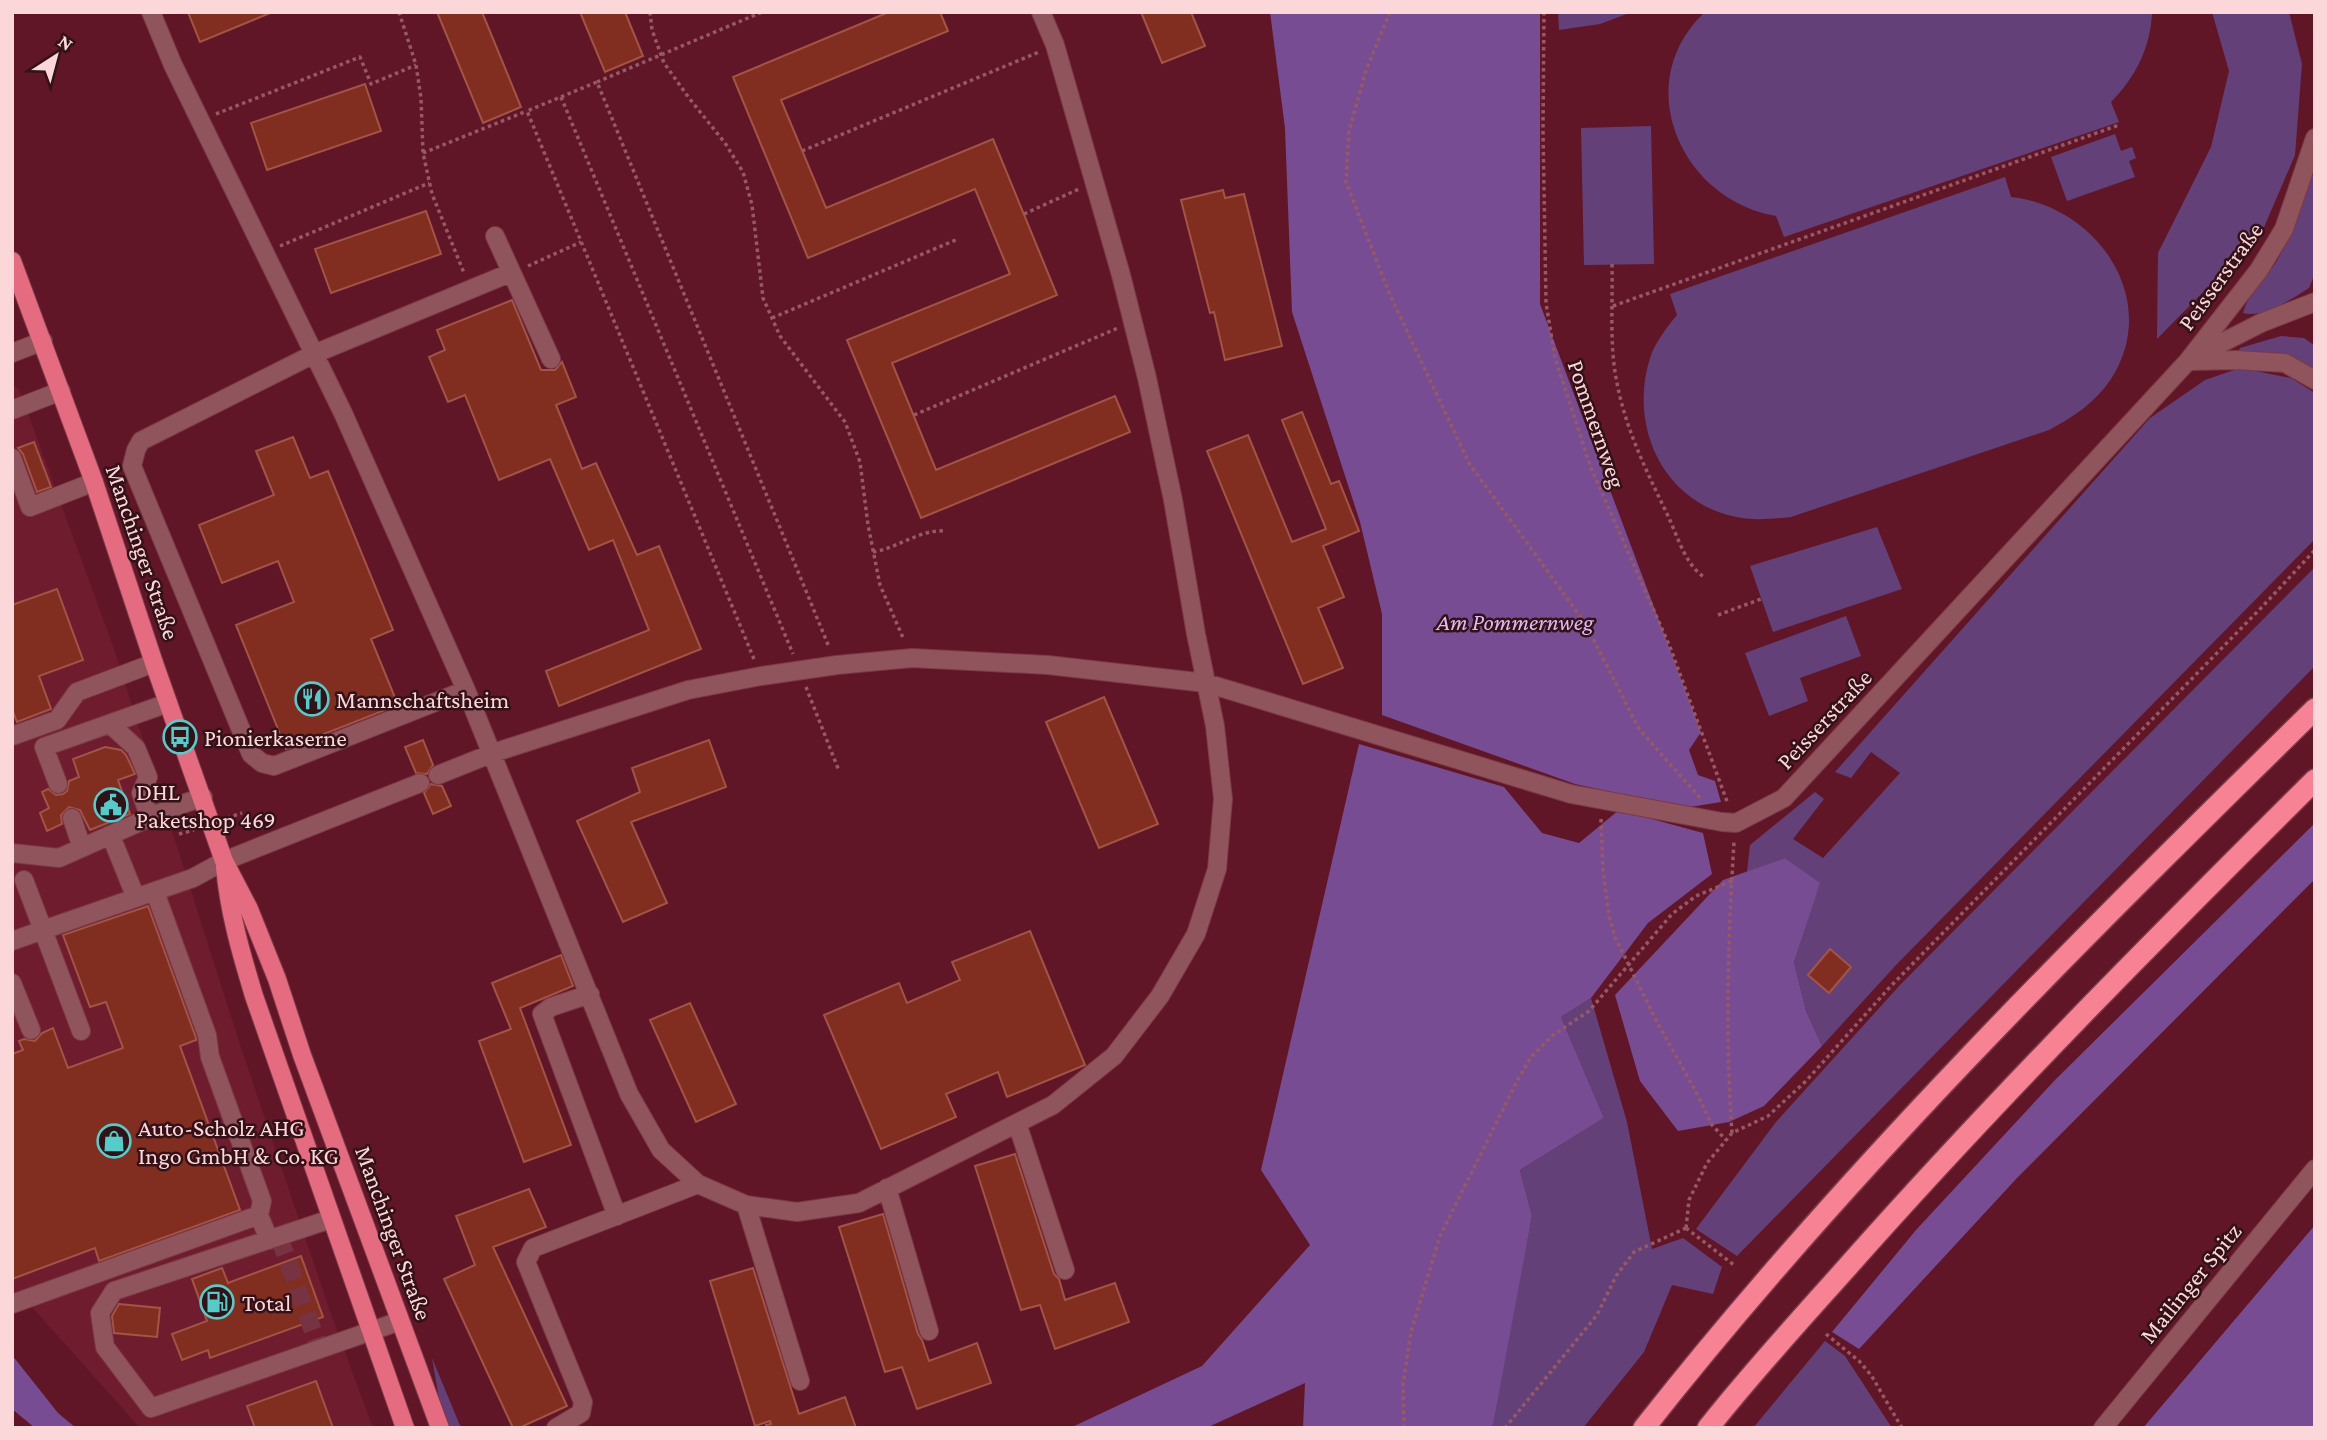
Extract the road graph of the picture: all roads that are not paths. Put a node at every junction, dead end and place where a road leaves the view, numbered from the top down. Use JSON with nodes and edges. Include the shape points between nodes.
{"nodes":[{"id":1,"x":151,"y":12,"type":"edge"},
{"id":2,"x":1041,"y":12,"type":"edge"},
{"id":3,"x":2315,"y":138,"type":"edge"},
{"id":4,"x":495,"y":236,"type":"dead end"},
{"id":5,"x":12,"y":261,"type":"edge"},
{"id":6,"x":510,"y":274,"type":"junction"},
{"id":7,"x":2315,"y":302,"type":"edge"},
{"id":8,"x":44,"y":341,"type":"junction"},
{"id":9,"x":12,"y":353,"type":"edge"},
{"id":10,"x":314,"y":354,"type":"junction"},
{"id":11,"x":551,"y":359,"type":"dead end"},
{"id":12,"x":2188,"y":361,"type":"junction"},
{"id":13,"x":2315,"y":380,"type":"edge"},
{"id":14,"x":61,"y":391,"type":"junction"},
{"id":15,"x":12,"y":410,"type":"edge"},
{"id":16,"x":12,"y":458,"type":"edge"},
{"id":17,"x":94,"y":482,"type":"junction"},
{"id":18,"x":154,"y":663,"type":"junction"},
{"id":19,"x":1206,"y":683,"type":"junction"},
{"id":20,"x":466,"y":690,"type":"junction"},
{"id":21,"x":168,"y":703,"type":"junction"},
{"id":22,"x":2315,"y":709,"type":"edge"},
{"id":23,"x":110,"y":724,"type":"junction"},
{"id":24,"x":12,"y":736,"type":"edge"},
{"id":25,"x":493,"y":753,"type":"junction"},
{"id":26,"x":438,"y":775,"type":"dead end"},
{"id":27,"x":2315,"y":780,"type":"edge"},
{"id":28,"x":58,"y":783,"type":"dead end"},
{"id":29,"x":420,"y":783,"type":"dead end"},
{"id":30,"x":202,"y":797,"type":"junction"},
{"id":31,"x":72,"y":818,"type":"dead end"},
{"id":32,"x":150,"y":818,"type":"junction"},
{"id":33,"x":111,"y":836,"type":"junction"},
{"id":34,"x":82,"y":848,"type":"junction"},
{"id":35,"x":12,"y":853,"type":"edge"},
{"id":36,"x":224,"y":860,"type":"junction"},
{"id":37,"x":24,"y":880,"type":"dead end"},
{"id":38,"x":155,"y":891,"type":"junction"},
{"id":39,"x":136,"y":898,"type":"junction"},
{"id":40,"x":43,"y":930,"type":"junction"},
{"id":41,"x":12,"y":941,"type":"edge"},
{"id":42,"x":12,"y":983,"type":"edge"},
{"id":43,"x":590,"y":994,"type":"junction"},
{"id":44,"x":31,"y":1030,"type":"dead end"},
{"id":45,"x":81,"y":1031,"type":"dead end"},
{"id":46,"x":1017,"y":1123,"type":"junction"},
{"id":47,"x":2315,"y":1169,"type":"edge"},
{"id":48,"x":698,"y":1184,"type":"junction"},
{"id":49,"x":887,"y":1188,"type":"junction"},
{"id":50,"x":746,"y":1205,"type":"junction"},
{"id":51,"x":259,"y":1215,"type":"junction"},
{"id":52,"x":617,"y":1216,"type":"junction"},
{"id":53,"x":331,"y":1219,"type":"junction"},
{"id":54,"x":269,"y":1240,"type":"junction"},
{"id":55,"x":1065,"y":1270,"type":"dead end"},
{"id":56,"x":12,"y":1304,"type":"edge"},
{"id":57,"x":401,"y":1321,"type":"junction"},
{"id":58,"x":371,"y":1331,"type":"junction"},
{"id":59,"x":929,"y":1331,"type":"dead end"},
{"id":60,"x":800,"y":1381,"type":"dead end"},
{"id":61,"x":405,"y":1428,"type":"edge"},
{"id":62,"x":440,"y":1428,"type":"edge"},
{"id":63,"x":556,"y":1428,"type":"edge"},
{"id":64,"x":1644,"y":1428,"type":"edge"},
{"id":65,"x":1708,"y":1428,"type":"edge"},
{"id":66,"x":2103,"y":1428,"type":"edge"}],
"edges":[{"from":1,"to":10,"type":"street"},
{"from":2,"to":19,"type":"street","via":[[1096,182],[1133,322],[1173,500]]},
{"from":3,"to":12,"type":"street","name":"Peisserstraße","via":[[2284,229],[2259,270]]},
{"from":4,"to":6,"type":"street"},
{"from":5,"to":8,"type":"main road","name":"Manchinger Straße"},
{"from":6,"to":10,"type":"street"},
{"from":6,"to":11,"type":"street"},
{"from":7,"to":12,"type":"street","name":"Peisserstraße","via":[[2261,323]]},
{"from":8,"to":9,"type":"street"},
{"from":8,"to":14,"type":"main road","name":"Manchinger Straße"},
{"from":10,"to":20,"type":"street"},
{"from":10,"to":20,"type":"street","via":[[141,441],[132,466],[251,754],[274,766]]},
{"from":12,"to":13,"type":"street","name":"Peisserstraße","via":[[2285,363]]},
{"from":12,"to":19,"type":"street","name":"Peisserstraße","via":[[1784,798],[1729,822],[1571,794]]},
{"from":14,"to":15,"type":"street"},
{"from":14,"to":17,"type":"main road","name":"Manchinger Straße"},
{"from":16,"to":17,"type":"street","via":[[30,507]]},
{"from":17,"to":18,"type":"main road","name":"Manchinger Straße"},
{"from":18,"to":21,"type":"main road","name":"Manchinger Straße"},
{"from":18,"to":24,"type":"street","via":[[76,692],[57,720]]},
{"from":19,"to":25,"type":"street","via":[[1048,665],[912,658],[837,665],[688,690]]},
{"from":19,"to":46,"type":"street","via":[[1223,799],[1217,869],[1196,934],[1160,996],[1114,1056],[1053,1105]]},
{"from":20,"to":25,"type":"street"},
{"from":21,"to":23,"type":"street"},
{"from":21,"to":30,"type":"main road","name":"Manchinger Straße"},
{"from":22,"to":64,"type":"highway","via":[[2149,872],[1905,1125],[1709,1346]]},
{"from":23,"to":28,"type":"street","via":[[44,747]]},
{"from":23,"to":32,"type":"street","via":[[136,748],[148,777],[141,793]]},
{"from":25,"to":26,"type":"street"},
{"from":25,"to":43,"type":"street"},
{"from":27,"to":65,"type":"highway","via":[[1945,1157]]},
{"from":29,"to":36,"type":"street"},
{"from":30,"to":32,"type":"street"},
{"from":30,"to":36,"type":"main road","name":"Manchinger Straße"},
{"from":31,"to":34,"type":"street"},
{"from":32,"to":33,"type":"street"},
{"from":33,"to":34,"type":"street"},
{"from":33,"to":39,"type":"street"},
{"from":34,"to":35,"type":"street","via":[[59,858]]},
{"from":36,"to":38,"type":"street","via":[[193,878]]},
{"from":36,"to":53,"type":"main road","name":"Manchinger Straße","via":[[238,944]]},
{"from":36,"to":57,"type":"main road","name":"Manchinger Straße","via":[[277,979]]},
{"from":37,"to":40,"type":"street"},
{"from":38,"to":39,"type":"street"},
{"from":38,"to":51,"type":"street","via":[[262,1201]]},
{"from":39,"to":40,"type":"street"},
{"from":40,"to":41,"type":"street"},
{"from":40,"to":45,"type":"street"},
{"from":42,"to":44,"type":"street"},
{"from":43,"to":48,"type":"street","via":[[629,1094],[661,1150]]},
{"from":43,"to":52,"type":"street","via":[[542,1014]]},
{"from":46,"to":49,"type":"street"},
{"from":46,"to":55,"type":"street"},
{"from":47,"to":66,"type":"street","name":"Mailinger Spitz"},
{"from":48,"to":50,"type":"street"},
{"from":48,"to":52,"type":"street"},
{"from":49,"to":50,"type":"street","via":[[859,1203],[797,1212]]},
{"from":49,"to":59,"type":"street"},
{"from":50,"to":60,"type":"street"},
{"from":51,"to":54,"type":"street"},
{"from":51,"to":56,"type":"street"},
{"from":52,"to":63,"type":"street","via":[[533,1248],[526,1262],[583,1402],[581,1413]]},
{"from":53,"to":54,"type":"street"},
{"from":53,"to":58,"type":"main road","name":"Manchinger Straße"},
{"from":54,"to":58,"type":"street","via":[[114,1291],[100,1313],[105,1347],[151,1408]]},
{"from":57,"to":58,"type":"street"},
{"from":57,"to":62,"type":"main road","name":"Manchinger Straße"},
{"from":58,"to":61,"type":"main road","name":"Manchinger Straße"}]}
